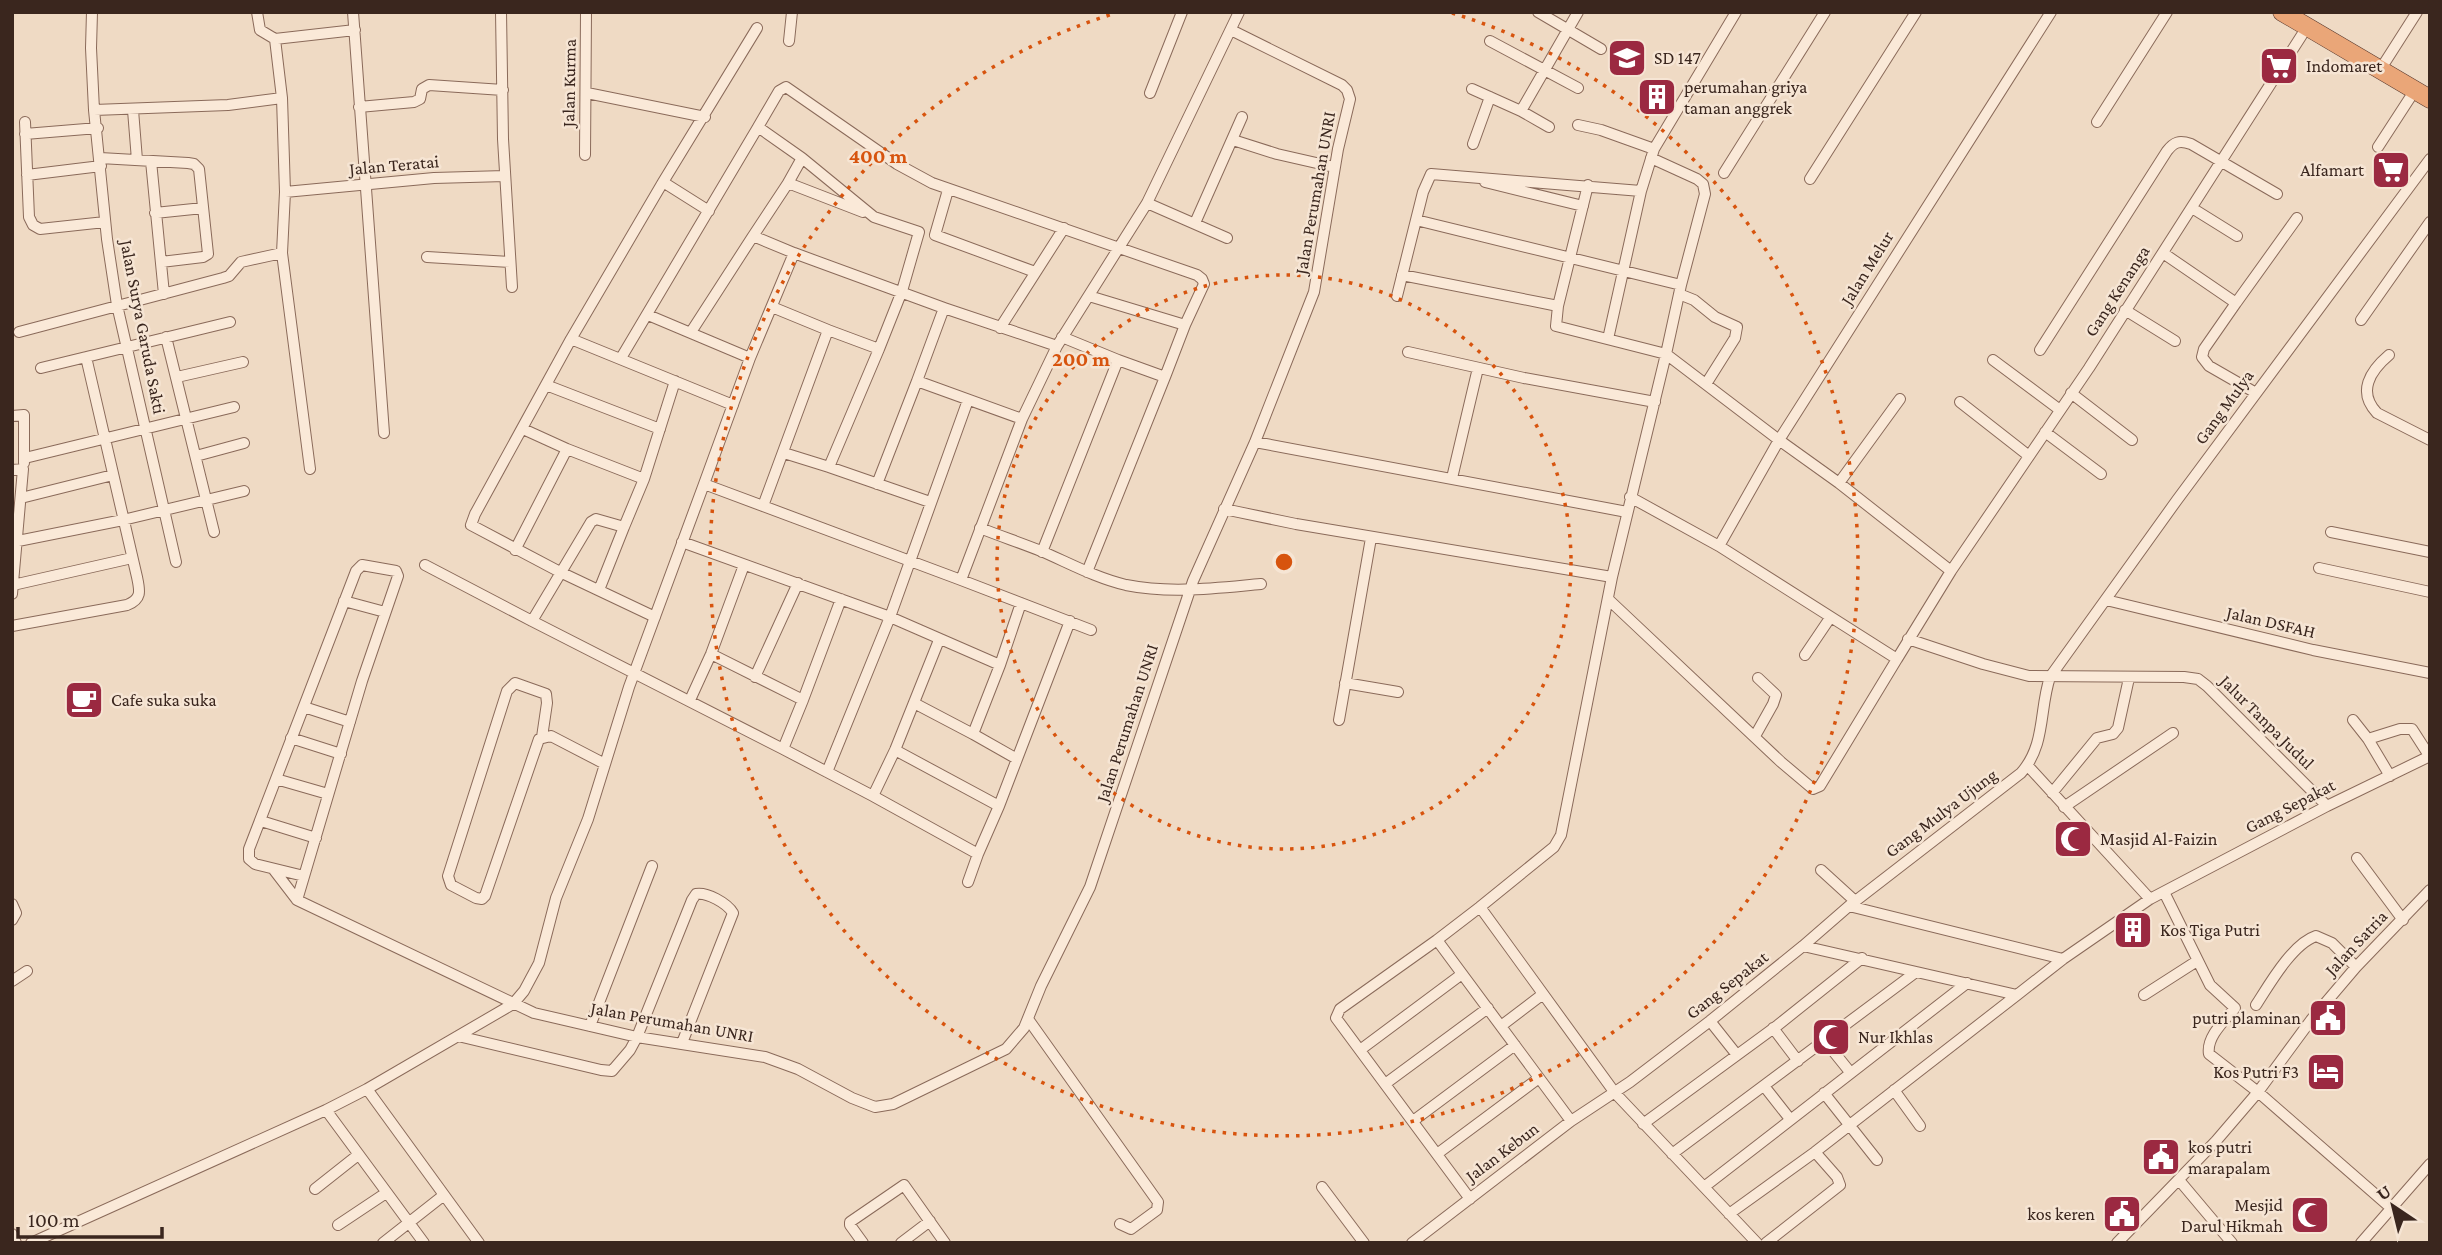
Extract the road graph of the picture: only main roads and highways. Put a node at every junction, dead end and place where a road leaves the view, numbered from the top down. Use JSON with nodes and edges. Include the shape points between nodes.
{"nodes":[{"id":1,"x":2298,"y":18,"type":"edge"},
{"id":2,"x":2422,"y":95,"type":"edge"}],
"edges":[{"from":1,"to":2,"type":"highway"}]}
